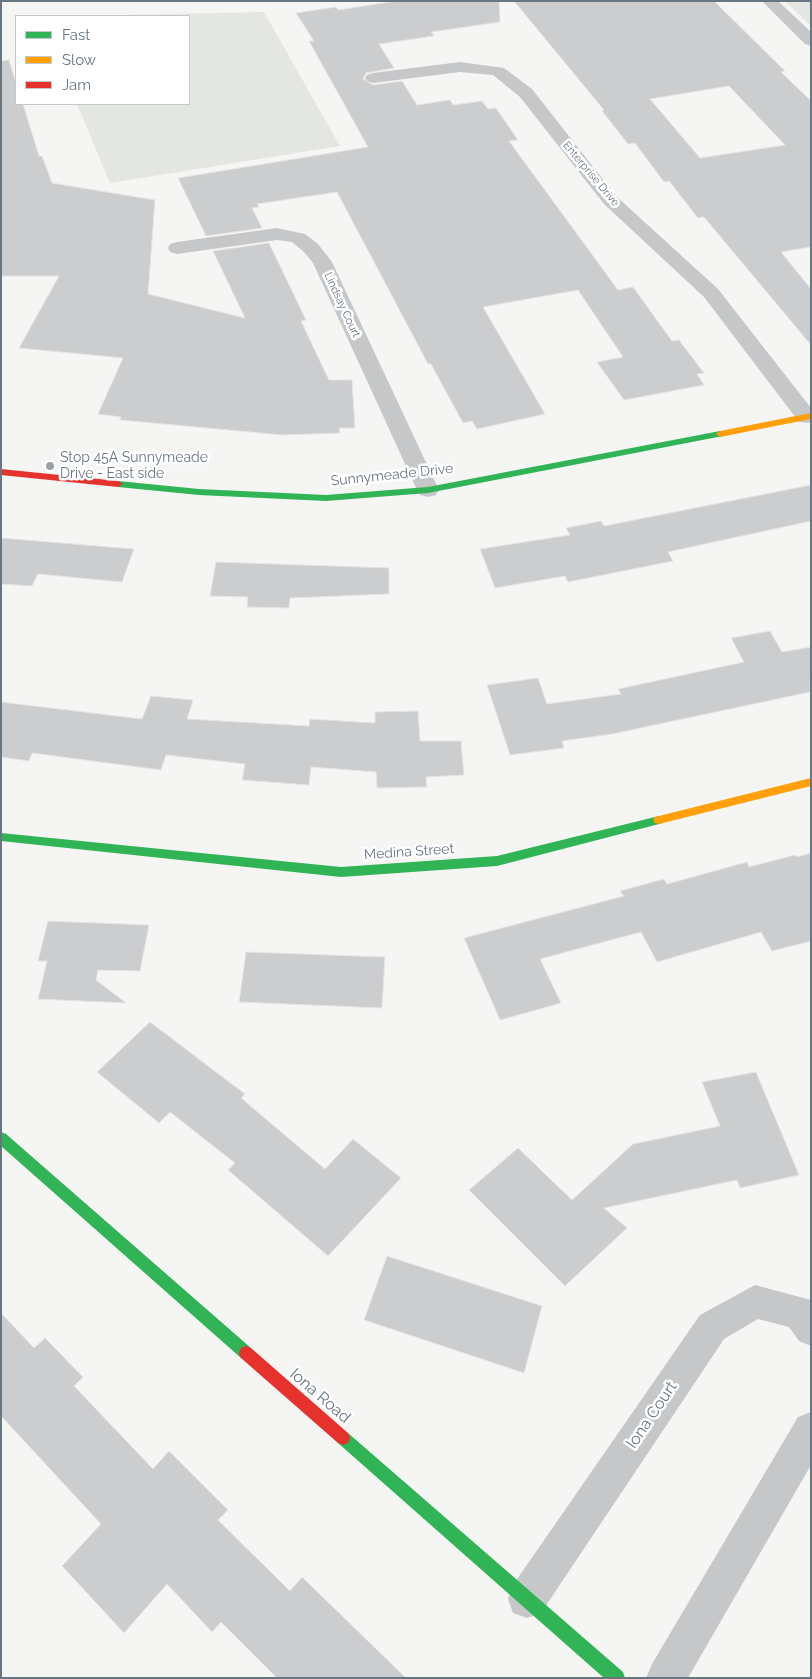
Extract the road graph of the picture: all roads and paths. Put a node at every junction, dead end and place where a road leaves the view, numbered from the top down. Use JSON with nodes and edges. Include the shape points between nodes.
{"nodes":[{"id":1,"x":769,"y":1,"type":"edge"},
{"id":2,"x":811,"y":41,"type":"edge"},
{"id":3,"x":373,"y":78,"type":"dead end"},
{"id":4,"x":177,"y":248,"type":"dead end"},
{"id":5,"x":809,"y":416,"type":"edge"},
{"id":6,"x":1,"y":472,"type":"edge"},
{"id":7,"x":428,"y":490,"type":"junction"},
{"id":8,"x":811,"y":782,"type":"edge"},
{"id":9,"x":1,"y":837,"type":"edge"},
{"id":10,"x":1,"y":1138,"type":"edge"},
{"id":11,"x":811,"y":1329,"type":"edge"},
{"id":12,"x":811,"y":1430,"type":"edge"},
{"id":13,"x":527,"y":1599,"type":"junction"},
{"id":14,"x":617,"y":1678,"type":"edge"},
{"id":15,"x":666,"y":1678,"type":"edge"}],
"edges":[{"from":1,"to":2,"type":"street"},
{"from":3,"to":5,"type":"street","name":"Enterprise Drive","via":[[460,67],[498,71],[526,93],[610,200],[711,293]]},
{"from":4,"to":7,"type":"street","name":"Lindsay Court","via":[[277,234],[298,238],[311,248],[322,262]]},
{"from":5,"to":7,"type":"street","name":"Sunnymeade Drive"},
{"from":6,"to":7,"type":"street","name":"Sunnymeade Drive","via":[[209,493],[326,498]]},
{"from":8,"to":9,"type":"street","name":"Medina Street","via":[[497,861],[409,868],[341,872]]},
{"from":10,"to":13,"type":"street","name":"Iona Road"},
{"from":11,"to":13,"type":"street","name":"Iona Court","via":[[800,1312],[755,1302],[712,1327]]},
{"from":12,"to":15,"type":"street"},
{"from":13,"to":14,"type":"street","name":"Iona Road"}]}
